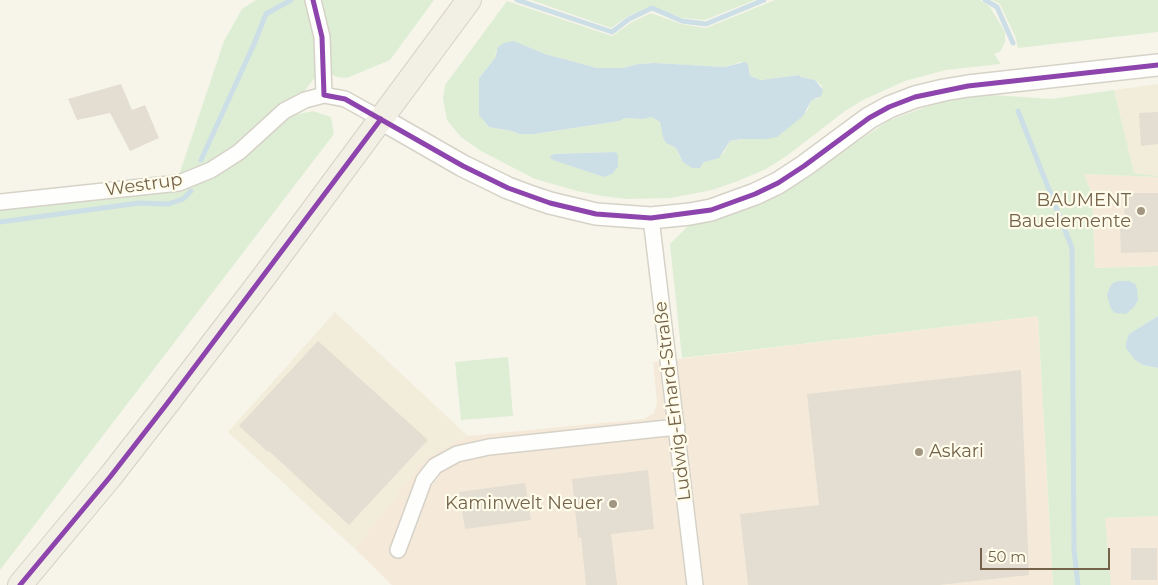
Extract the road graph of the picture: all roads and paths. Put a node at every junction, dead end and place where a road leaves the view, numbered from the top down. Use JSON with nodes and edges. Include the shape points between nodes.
{"nodes":[{"id":1,"x":313,"y":0,"type":"edge"},
{"id":2,"x":469,"y":0,"type":"edge"},
{"id":3,"x":1158,"y":65,"type":"edge"},
{"id":4,"x":324,"y":95,"type":"junction"},
{"id":5,"x":382,"y":119,"type":"junction"},
{"id":6,"x":0,"y":202,"type":"edge"},
{"id":7,"x":650,"y":218,"type":"junction"},
{"id":8,"x":677,"y":427,"type":"junction"},
{"id":9,"x":398,"y":550,"type":"dead end"},
{"id":10,"x":20,"y":585,"type":"edge"},
{"id":11,"x":695,"y":585,"type":"edge"}],
"edges":[{"from":1,"to":4,"type":"street","via":[[322,37]]},
{"from":2,"to":5,"type":"main road"},
{"from":3,"to":7,"type":"street","via":[[968,86],[915,97],[869,118],[778,184],[710,210]]},
{"from":4,"to":5,"type":"street","via":[[345,99]]},
{"from":4,"to":6,"type":"street","name":"Westrup","via":[[284,111],[239,152],[211,170],[179,183]]},
{"from":5,"to":7,"type":"street","via":[[463,166],[532,197],[596,214]]},
{"from":5,"to":10,"type":"main road","via":[[166,405]]},
{"from":7,"to":8,"type":"street","name":"Ludwig-Erhard-Straße"},
{"from":8,"to":9,"type":"street","via":[[489,447],[457,454],[435,466],[424,480]]},
{"from":8,"to":11,"type":"street","name":"Ludwig-Erhard-Straße"}]}
